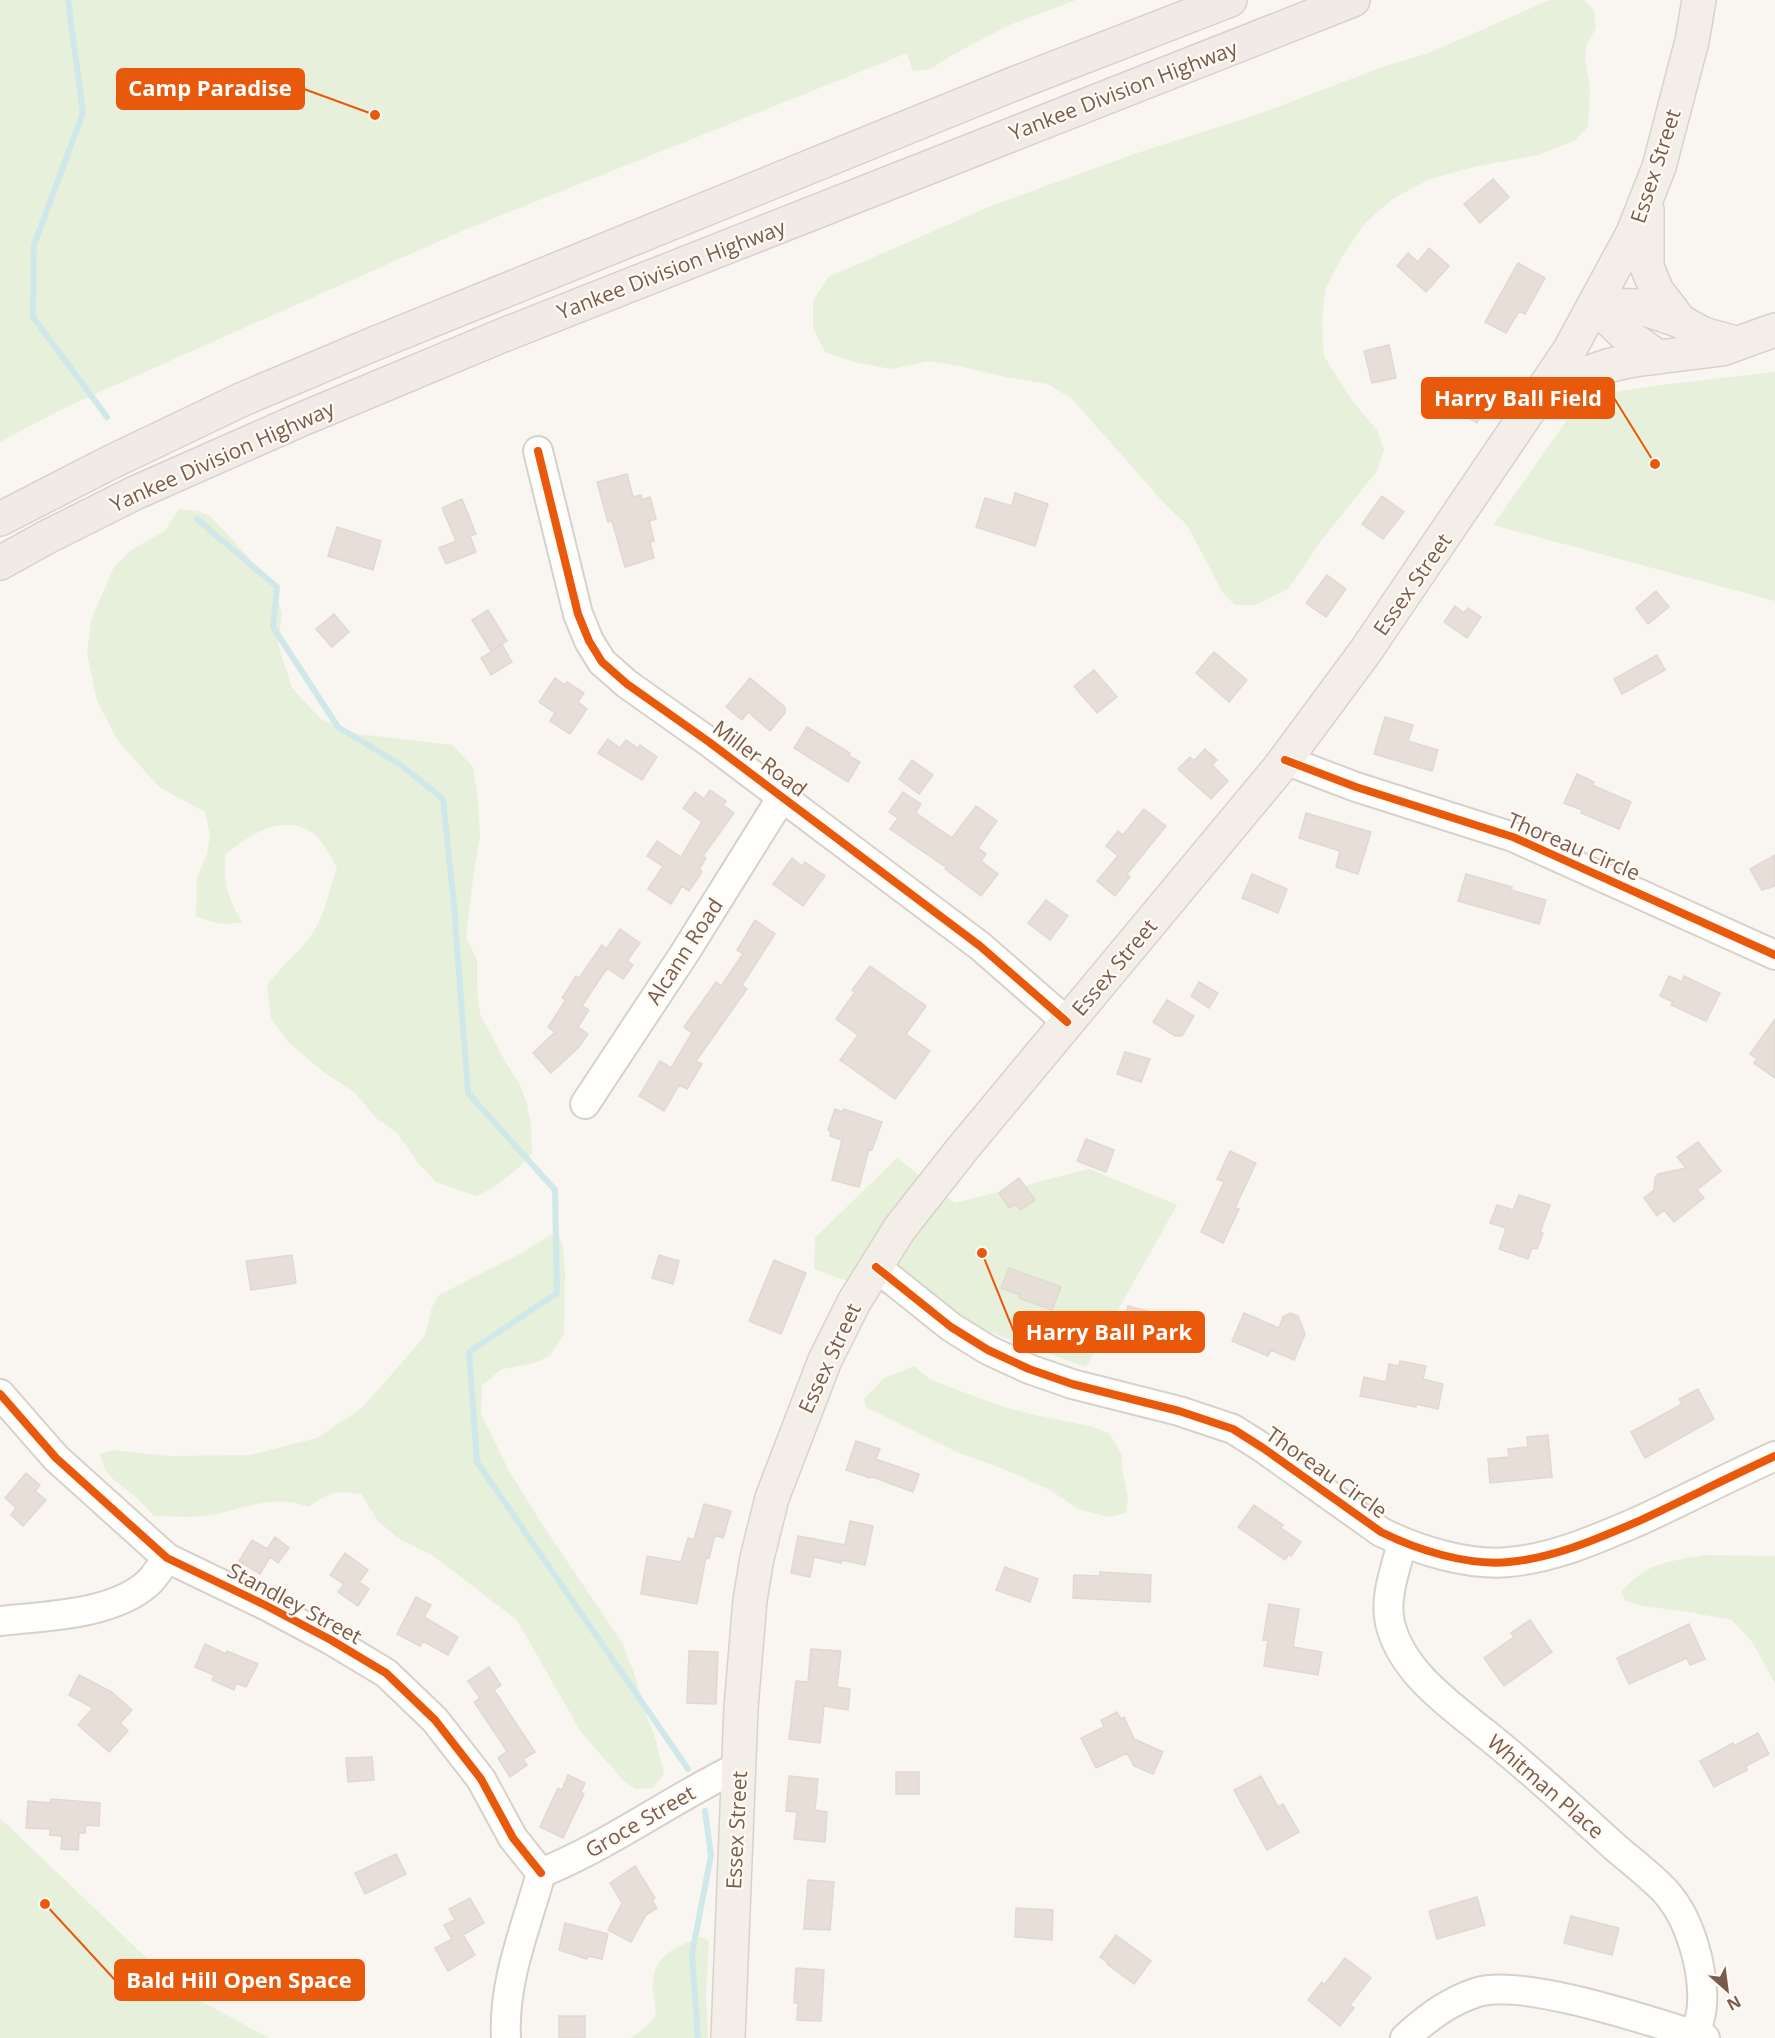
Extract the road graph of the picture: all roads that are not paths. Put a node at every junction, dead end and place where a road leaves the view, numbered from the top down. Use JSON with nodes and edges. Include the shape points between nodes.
{"nodes":[{"id":1,"x":1230,"y":0,"type":"edge"},
{"id":2,"x":1353,"y":0,"type":"edge"},
{"id":3,"x":1699,"y":0,"type":"edge"},
{"id":4,"x":1646,"y":200,"type":"junction"},
{"id":5,"x":1595,"y":305,"type":"junction"},
{"id":6,"x":1680,"y":321,"type":"junction"},
{"id":7,"x":1775,"y":330,"type":"edge"},
{"id":8,"x":1738,"y":343,"type":"junction"},
{"id":9,"x":1658,"y":357,"type":"junction"},
{"id":10,"x":1540,"y":396,"type":"junction"},
{"id":11,"x":538,"y":452,"type":"dead end"},
{"id":12,"x":0,"y":519,"type":"edge"},
{"id":13,"x":0,"y":563,"type":"edge"},
{"id":14,"x":1285,"y":760,"type":"junction"},
{"id":15,"x":782,"y":797,"type":"junction"},
{"id":16,"x":1775,"y":955,"type":"edge"},
{"id":17,"x":1067,"y":1022,"type":"junction"},
{"id":18,"x":585,"y":1104,"type":"dead end"},
{"id":19,"x":876,"y":1266,"type":"junction"},
{"id":20,"x":0,"y":1394,"type":"edge"},
{"id":21,"x":1775,"y":1456,"type":"edge"},
{"id":22,"x":1402,"y":1543,"type":"junction"},
{"id":23,"x":167,"y":1558,"type":"junction"},
{"id":24,"x":0,"y":1621,"type":"edge"},
{"id":25,"x":738,"y":1767,"type":"junction"},
{"id":26,"x":541,"y":1873,"type":"junction"},
{"id":27,"x":1700,"y":2037,"type":"edge"},
{"id":28,"x":506,"y":2038,"type":"edge"},
{"id":29,"x":728,"y":2038,"type":"edge"},
{"id":30,"x":1405,"y":2038,"type":"edge"}],
"edges":[{"from":1,"to":12,"type":"highway","name":"Yankee Division Highway","via":[[371,345],[212,414]]},
{"from":2,"to":13,"type":"highway","name":"Yankee Division Highway","via":[[458,354],[137,492]]},
{"from":3,"to":4,"type":"main road","name":"Essex Street","via":[[1659,167]]},
{"from":4,"to":5,"type":"main road","name":"Essex Street"},
{"from":4,"to":6,"type":"main road","via":[[1647,267],[1657,291]]},
{"from":5,"to":6,"type":"main road","via":[[1636,306]]},
{"from":5,"to":9,"type":"main road","via":[[1621,331]]},
{"from":5,"to":10,"type":"main road","name":"Essex Street"},
{"from":6,"to":8,"type":"main road","via":[[1703,334]]},
{"from":7,"to":8,"type":"main road"},
{"from":8,"to":9,"type":"main road","via":[[1722,349]]},
{"from":9,"to":10,"type":"main road","via":[[1600,366]]},
{"from":10,"to":14,"type":"main road","name":"Essex Street","via":[[1365,652]]},
{"from":11,"to":15,"type":"street","name":"Miller Road","via":[[579,614],[602,662]]},
{"from":14,"to":16,"type":"street","name":"Thoreau Circle","via":[[1513,837]]},
{"from":14,"to":17,"type":"main road","name":"Essex Street"},
{"from":15,"to":17,"type":"street","name":"Miller Road","via":[[980,946]]},
{"from":15,"to":18,"type":"street","name":"Alcann Road"},
{"from":17,"to":19,"type":"main road","name":"Essex Street","via":[[923,1197]]},
{"from":19,"to":22,"type":"street","name":"Thoreau Circle","via":[[951,1327],[988,1350],[1029,1370],[1233,1430]]},
{"from":19,"to":25,"type":"main road","name":"Essex Street","via":[[825,1360],[772,1498],[750,1600]]},
{"from":20,"to":23,"type":"street","name":"Standley Street","via":[[56,1458]]},
{"from":21,"to":22,"type":"street","name":"Thoreau Circle","via":[[1605,1536],[1534,1558],[1507,1563],[1475,1561]]},
{"from":22,"to":27,"type":"street","name":"Whitman Place","via":[[1389,1595],[1389,1611],[1393,1635],[1403,1656],[1451,1706],[1670,1896],[1688,1928],[1699,1963]]},
{"from":23,"to":24,"type":"street","via":[[147,1583],[119,1601],[84,1611]]},
{"from":23,"to":26,"type":"street","name":"Standley Street","via":[[265,1605],[386,1673],[435,1720],[481,1779],[513,1838]]},
{"from":25,"to":26,"type":"street","name":"Groce Street","via":[[601,1846]]},
{"from":25,"to":29,"type":"main road","name":"Essex Street"},
{"from":26,"to":28,"type":"street","via":[[514,1962],[505,2012]]},
{"from":27,"to":30,"type":"street","via":[[1554,1995],[1507,1990],[1480,1991],[1454,2001]]}]}
